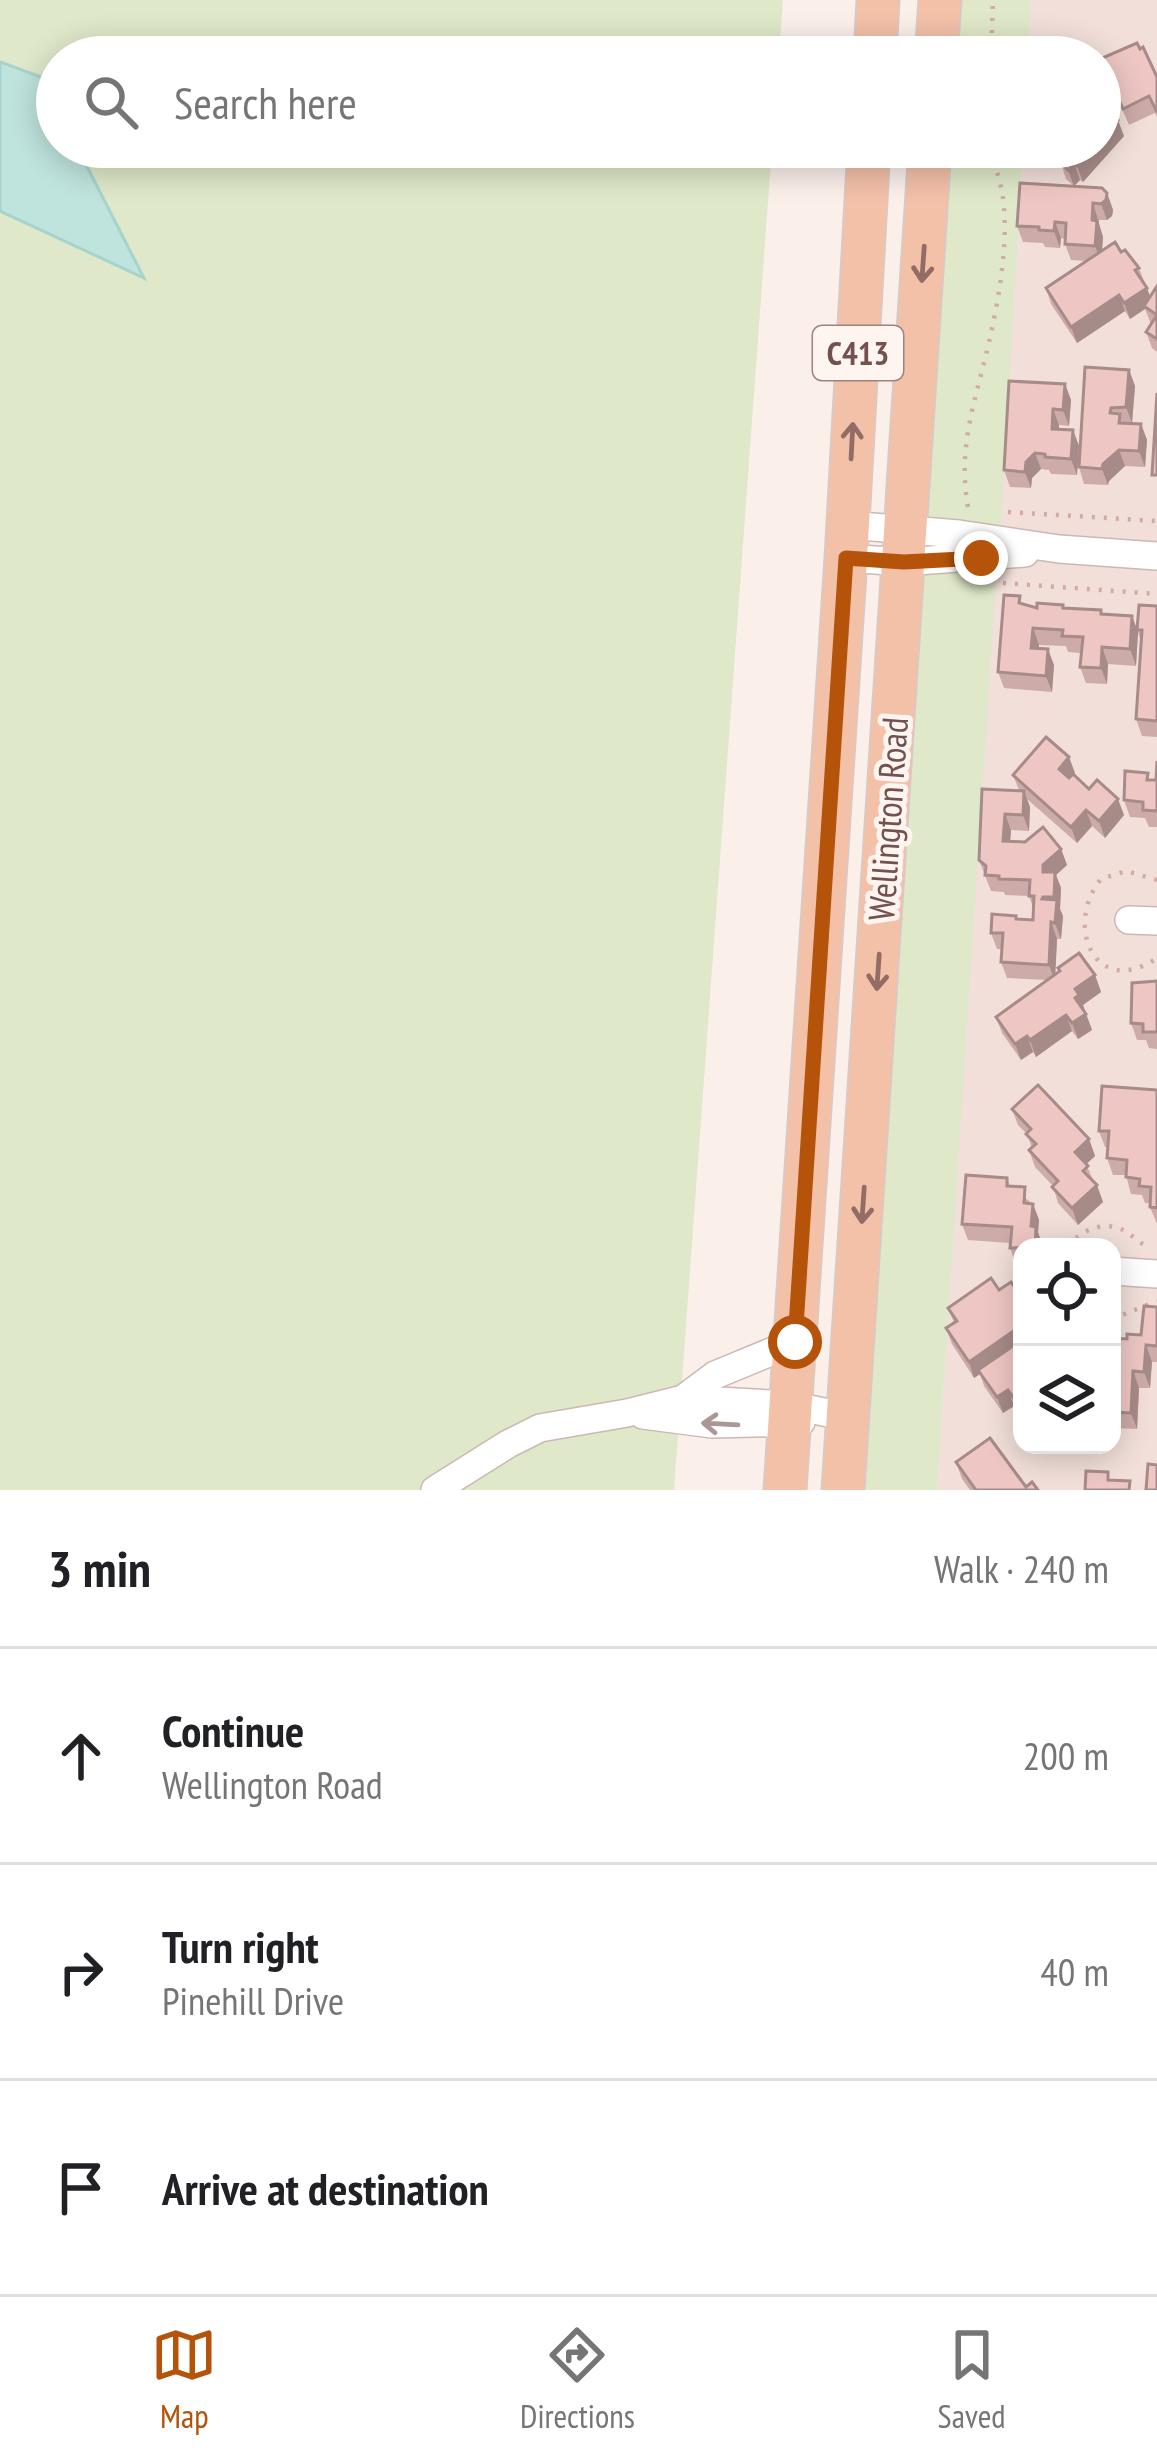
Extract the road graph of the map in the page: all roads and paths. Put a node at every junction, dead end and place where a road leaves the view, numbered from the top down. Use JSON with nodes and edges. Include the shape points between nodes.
{"nodes":[{"id":1,"x":878,"y":0,"type":"edge"},
{"id":2,"x":940,"y":0,"type":"edge"},
{"id":3,"x":993,"y":0,"type":"edge"},
{"id":4,"x":876,"y":36,"type":"edge"},
{"id":5,"x":937,"y":36,"type":"edge"},
{"id":6,"x":992,"y":36,"type":"edge"},
{"id":7,"x":868,"y":168,"type":"edge"},
{"id":8,"x":929,"y":168,"type":"edge"},
{"id":9,"x":996,"y":168,"type":"edge"},
{"id":10,"x":969,"y":510,"type":"dead end"},
{"id":11,"x":1009,"y":512,"type":"dead end"},
{"id":12,"x":1157,"y":521,"type":"edge"},
{"id":13,"x":847,"y":542,"type":"junction"},
{"id":14,"x":905,"y":546,"type":"junction"},
{"id":15,"x":1157,"y":556,"type":"edge"},
{"id":16,"x":999,"y":583,"type":"dead end"},
{"id":17,"x":1157,"y":594,"type":"edge"},
{"id":18,"x":1077,"y":1238,"type":"edge"},
{"id":19,"x":1155,"y":1261,"type":"edge"},
{"id":20,"x":1121,"y":1269,"type":"edge"},
{"id":21,"x":1157,"y":1301,"type":"edge"},
{"id":22,"x":1121,"y":1315,"type":"edge"},
{"id":23,"x":795,"y":1342,"type":"junction"},
{"id":24,"x":683,"y":1399,"type":"junction"},
{"id":25,"x":627,"y":1413,"type":"junction"},
{"id":26,"x":789,"y":1414,"type":"junction"},
{"id":27,"x":848,"y":1417,"type":"junction"},
{"id":28,"x":436,"y":1490,"type":"edge"},
{"id":29,"x":784,"y":1490,"type":"edge"},
{"id":30,"x":844,"y":1490,"type":"edge"}],
"edges":[{"from":1,"to":4,"type":"main road"},
{"from":2,"to":5,"type":"main road"},
{"from":3,"to":6,"type":"path"},
{"from":13,"to":7,"type":"main road","name":"Wellington Road","number":"C413","one_way":true},
{"from":8,"to":14,"type":"main road","name":"Wellington Road","number":"C413","one_way":true},
{"from":9,"to":10,"type":"path","via":[[1003,237],[970,410],[963,471]]},
{"from":11,"to":12,"type":"path"},
{"from":13,"to":14,"type":"street"},
{"from":13,"to":23,"type":"main road","name":"Wellington Road","number":"C413"},
{"from":14,"to":15,"type":"street","via":[[959,533]]},
{"from":14,"to":27,"type":"main road","name":"Wellington Road","number":"C413","one_way":true},
{"from":16,"to":17,"type":"path"},
{"from":18,"to":19,"type":"path","via":[[1121,1229]]},
{"from":19,"to":20,"type":"street"},
{"from":21,"to":22,"type":"path"},
{"from":23,"to":24,"type":"street","via":[[715,1375]]},
{"from":23,"to":26,"type":"main road","name":"Wellington Road","number":"C413"},
{"from":24,"to":25,"type":"street"},
{"from":24,"to":26,"type":"street"},
{"from":26,"to":25,"type":"street","one_way":true,"via":[[712,1424]]},
{"from":25,"to":28,"type":"street","via":[[540,1428]]},
{"from":26,"to":27,"type":"street"},
{"from":26,"to":29,"type":"main road","name":"Wellington Road","number":"C413"},
{"from":27,"to":30,"type":"main road","name":"Wellington Road","number":"C413"}]}
